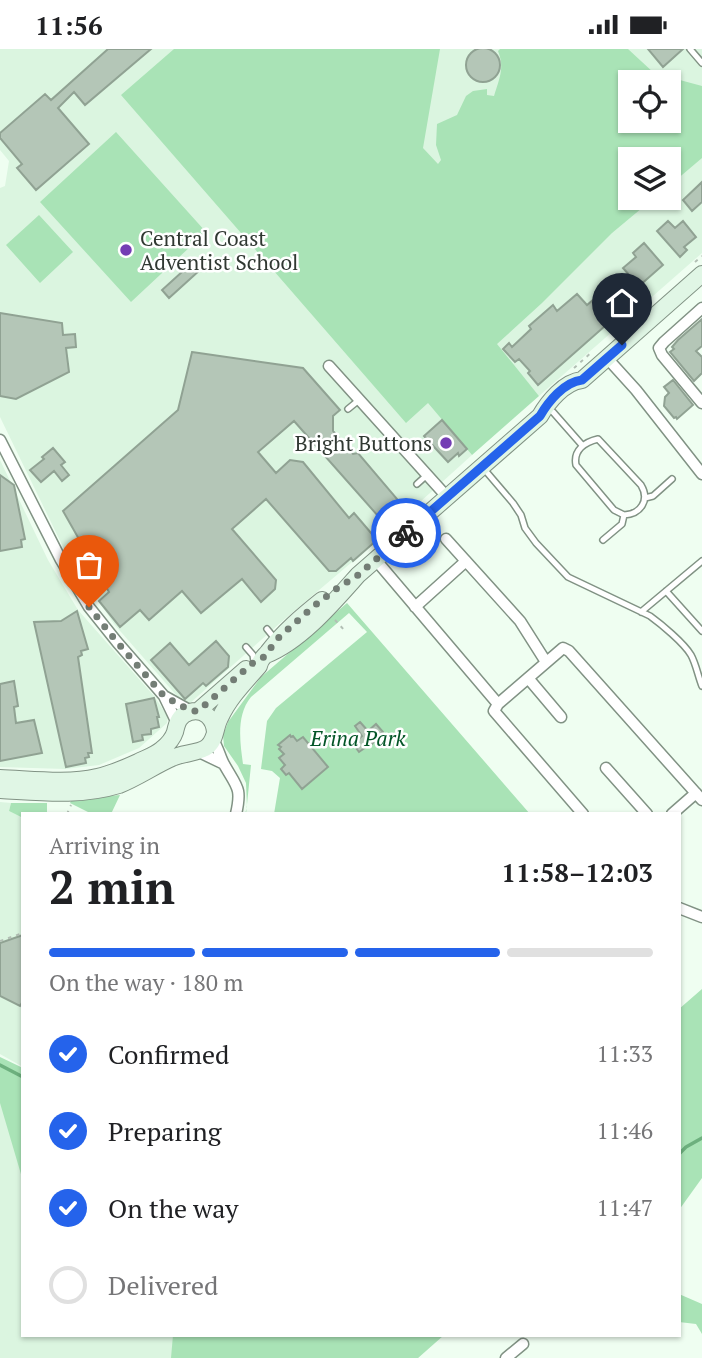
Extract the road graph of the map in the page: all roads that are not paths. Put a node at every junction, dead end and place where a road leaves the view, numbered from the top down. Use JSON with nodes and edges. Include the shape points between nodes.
{"nodes":[{"id":1,"x":690,"y":49,"type":"edge"},
{"id":2,"x":702,"y":63,"type":"edge"},
{"id":3,"x":697,"y":269,"type":"edge"},
{"id":4,"x":702,"y":308,"type":"edge"},
{"id":5,"x":602,"y":353,"type":"junction"},
{"id":6,"x":329,"y":366,"type":"dead end"},
{"id":7,"x":700,"y":397,"type":"edge"},
{"id":8,"x":359,"y":400,"type":"junction"},
{"id":9,"x":348,"y":409,"type":"dead end"},
{"id":10,"x":546,"y":414,"type":"junction"},
{"id":11,"x":0,"y":440,"type":"edge"},
{"id":12,"x":582,"y":445,"type":"junction"},
{"id":13,"x":482,"y":468,"type":"junction"},
{"id":14,"x":702,"y":474,"type":"edge"},
{"id":15,"x":427,"y":475,"type":"junction"},
{"id":16,"x":672,"y":479,"type":"dead end"},
{"id":17,"x":417,"y":484,"type":"dead end"},
{"id":18,"x":447,"y":498,"type":"junction"},
{"id":19,"x":645,"y":498,"type":"junction"},
{"id":20,"x":624,"y":515,"type":"junction"},
{"id":21,"x":446,"y":539,"type":"dead end"},
{"id":22,"x":603,"y":540,"type":"dead end"},
{"id":23,"x":375,"y":559,"type":"junction"},
{"id":24,"x":466,"y":561,"type":"junction"},
{"id":25,"x":702,"y":561,"type":"edge"},
{"id":26,"x":358,"y":575,"type":"junction"},
{"id":27,"x":666,"y":591,"type":"junction"},
{"id":28,"x":415,"y":607,"type":"junction"},
{"id":29,"x":641,"y":612,"type":"junction"},
{"id":30,"x":702,"y":631,"type":"edge"},
{"id":31,"x":246,"y":647,"type":"dead end"},
{"id":32,"x":260,"y":659,"type":"junction"},
{"id":33,"x":546,"y":662,"type":"junction"},
{"id":34,"x":528,"y":678,"type":"junction"},
{"id":35,"x":702,"y":686,"type":"edge"},
{"id":36,"x":164,"y":696,"type":"junction"},
{"id":37,"x":498,"y":704,"type":"junction"},
{"id":38,"x":195,"y":711,"type":"junction"},
{"id":39,"x":561,"y":717,"type":"dead end"},
{"id":40,"x":176,"y":727,"type":"junction"},
{"id":41,"x":214,"y":736,"type":"junction"},
{"id":42,"x":194,"y":751,"type":"junction"},
{"id":43,"x":224,"y":764,"type":"junction"},
{"id":44,"x":606,"y":768,"type":"dead end"},
{"id":45,"x":0,"y":778,"type":"edge"},
{"id":46,"x":0,"y":790,"type":"edge"},
{"id":47,"x":699,"y":796,"type":"edge"},
{"id":48,"x":236,"y":812,"type":"edge"},
{"id":49,"x":581,"y":812,"type":"edge"},
{"id":50,"x":645,"y":812,"type":"edge"},
{"id":51,"x":675,"y":812,"type":"edge"},
{"id":52,"x":681,"y":909,"type":"edge"},
{"id":53,"x":702,"y":917,"type":"edge"},
{"id":54,"x":523,"y":1344,"type":"dead end"},
{"id":55,"x":506,"y":1358,"type":"edge"}],
"edges":[{"from":1,"to":2,"type":"lane"},
{"from":3,"to":5,"type":"street"},
{"from":4,"to":7,"type":"street","via":[[659,348]]},
{"from":5,"to":10,"type":"street","via":[[547,404]]},
{"from":5,"to":14,"type":"street","via":[[640,387]]},
{"from":6,"to":8,"type":"street"},
{"from":8,"to":9,"type":"lane"},
{"from":8,"to":15,"type":"street"},
{"from":10,"to":12,"type":"lane"},
{"from":10,"to":13,"type":"street"},
{"from":11,"to":36,"type":"street","via":[[89,607]]},
{"from":12,"to":19,"type":"lane","via":[[598,439],[602,442],[641,485]]},
{"from":12,"to":20,"type":"lane","via":[[576,465],[614,510]]},
{"from":13,"to":18,"type":"street"},
{"from":13,"to":29,"type":"lane","via":[[513,503],[536,543],[568,577]]},
{"from":15,"to":17,"type":"lane"},
{"from":15,"to":18,"type":"street"},
{"from":16,"to":19,"type":"lane"},
{"from":18,"to":23,"type":"street"},
{"from":19,"to":20,"type":"lane","via":[[634,513]]},
{"from":20,"to":22,"type":"lane","via":[[622,524]]},
{"from":21,"to":24,"type":"street"},
{"from":23,"to":26,"type":"street"},
{"from":23,"to":28,"type":"street"},
{"from":24,"to":28,"type":"street"},
{"from":24,"to":33,"type":"street","via":[[520,621]]},
{"from":25,"to":27,"type":"lane"},
{"from":26,"to":32,"type":"street","via":[[303,632]]},
{"from":26,"to":32,"type":"street","via":[[271,635]]},
{"from":27,"to":29,"type":"lane"},
{"from":27,"to":30,"type":"lane"},
{"from":28,"to":37,"type":"street"},
{"from":29,"to":35,"type":"lane","via":[[682,644]]},
{"from":31,"to":32,"type":"lane"},
{"from":32,"to":38,"type":"street"},
{"from":32,"to":41,"type":"street","via":[[220,717]]},
{"from":33,"to":34,"type":"street"},
{"from":33,"to":47,"type":"street","via":[[563,648],[569,651]]},
{"from":34,"to":37,"type":"street"},
{"from":34,"to":39,"type":"street"},
{"from":36,"to":38,"type":"street"},
{"from":36,"to":40,"type":"street"},
{"from":37,"to":49,"type":"street","via":[[494,711]]},
{"from":38,"to":40,"type":"street","via":[[180,717]]},
{"from":38,"to":41,"type":"street","via":[[212,721]]},
{"from":40,"to":42,"type":"street","via":[[175,737],[181,746]]},
{"from":40,"to":45,"type":"street","via":[[164,747],[152,755],[96,778]]},
{"from":41,"to":42,"type":"street","via":[[204,750]]},
{"from":41,"to":43,"type":"street"},
{"from":42,"to":43,"type":"street"},
{"from":42,"to":46,"type":"street","via":[[97,790]]},
{"from":43,"to":48,"type":"street","via":[[238,788]]},
{"from":44,"to":50,"type":"street"},
{"from":47,"to":51,"type":"street"},
{"from":52,"to":53,"type":"street"},
{"from":54,"to":55,"type":"street"}]}
